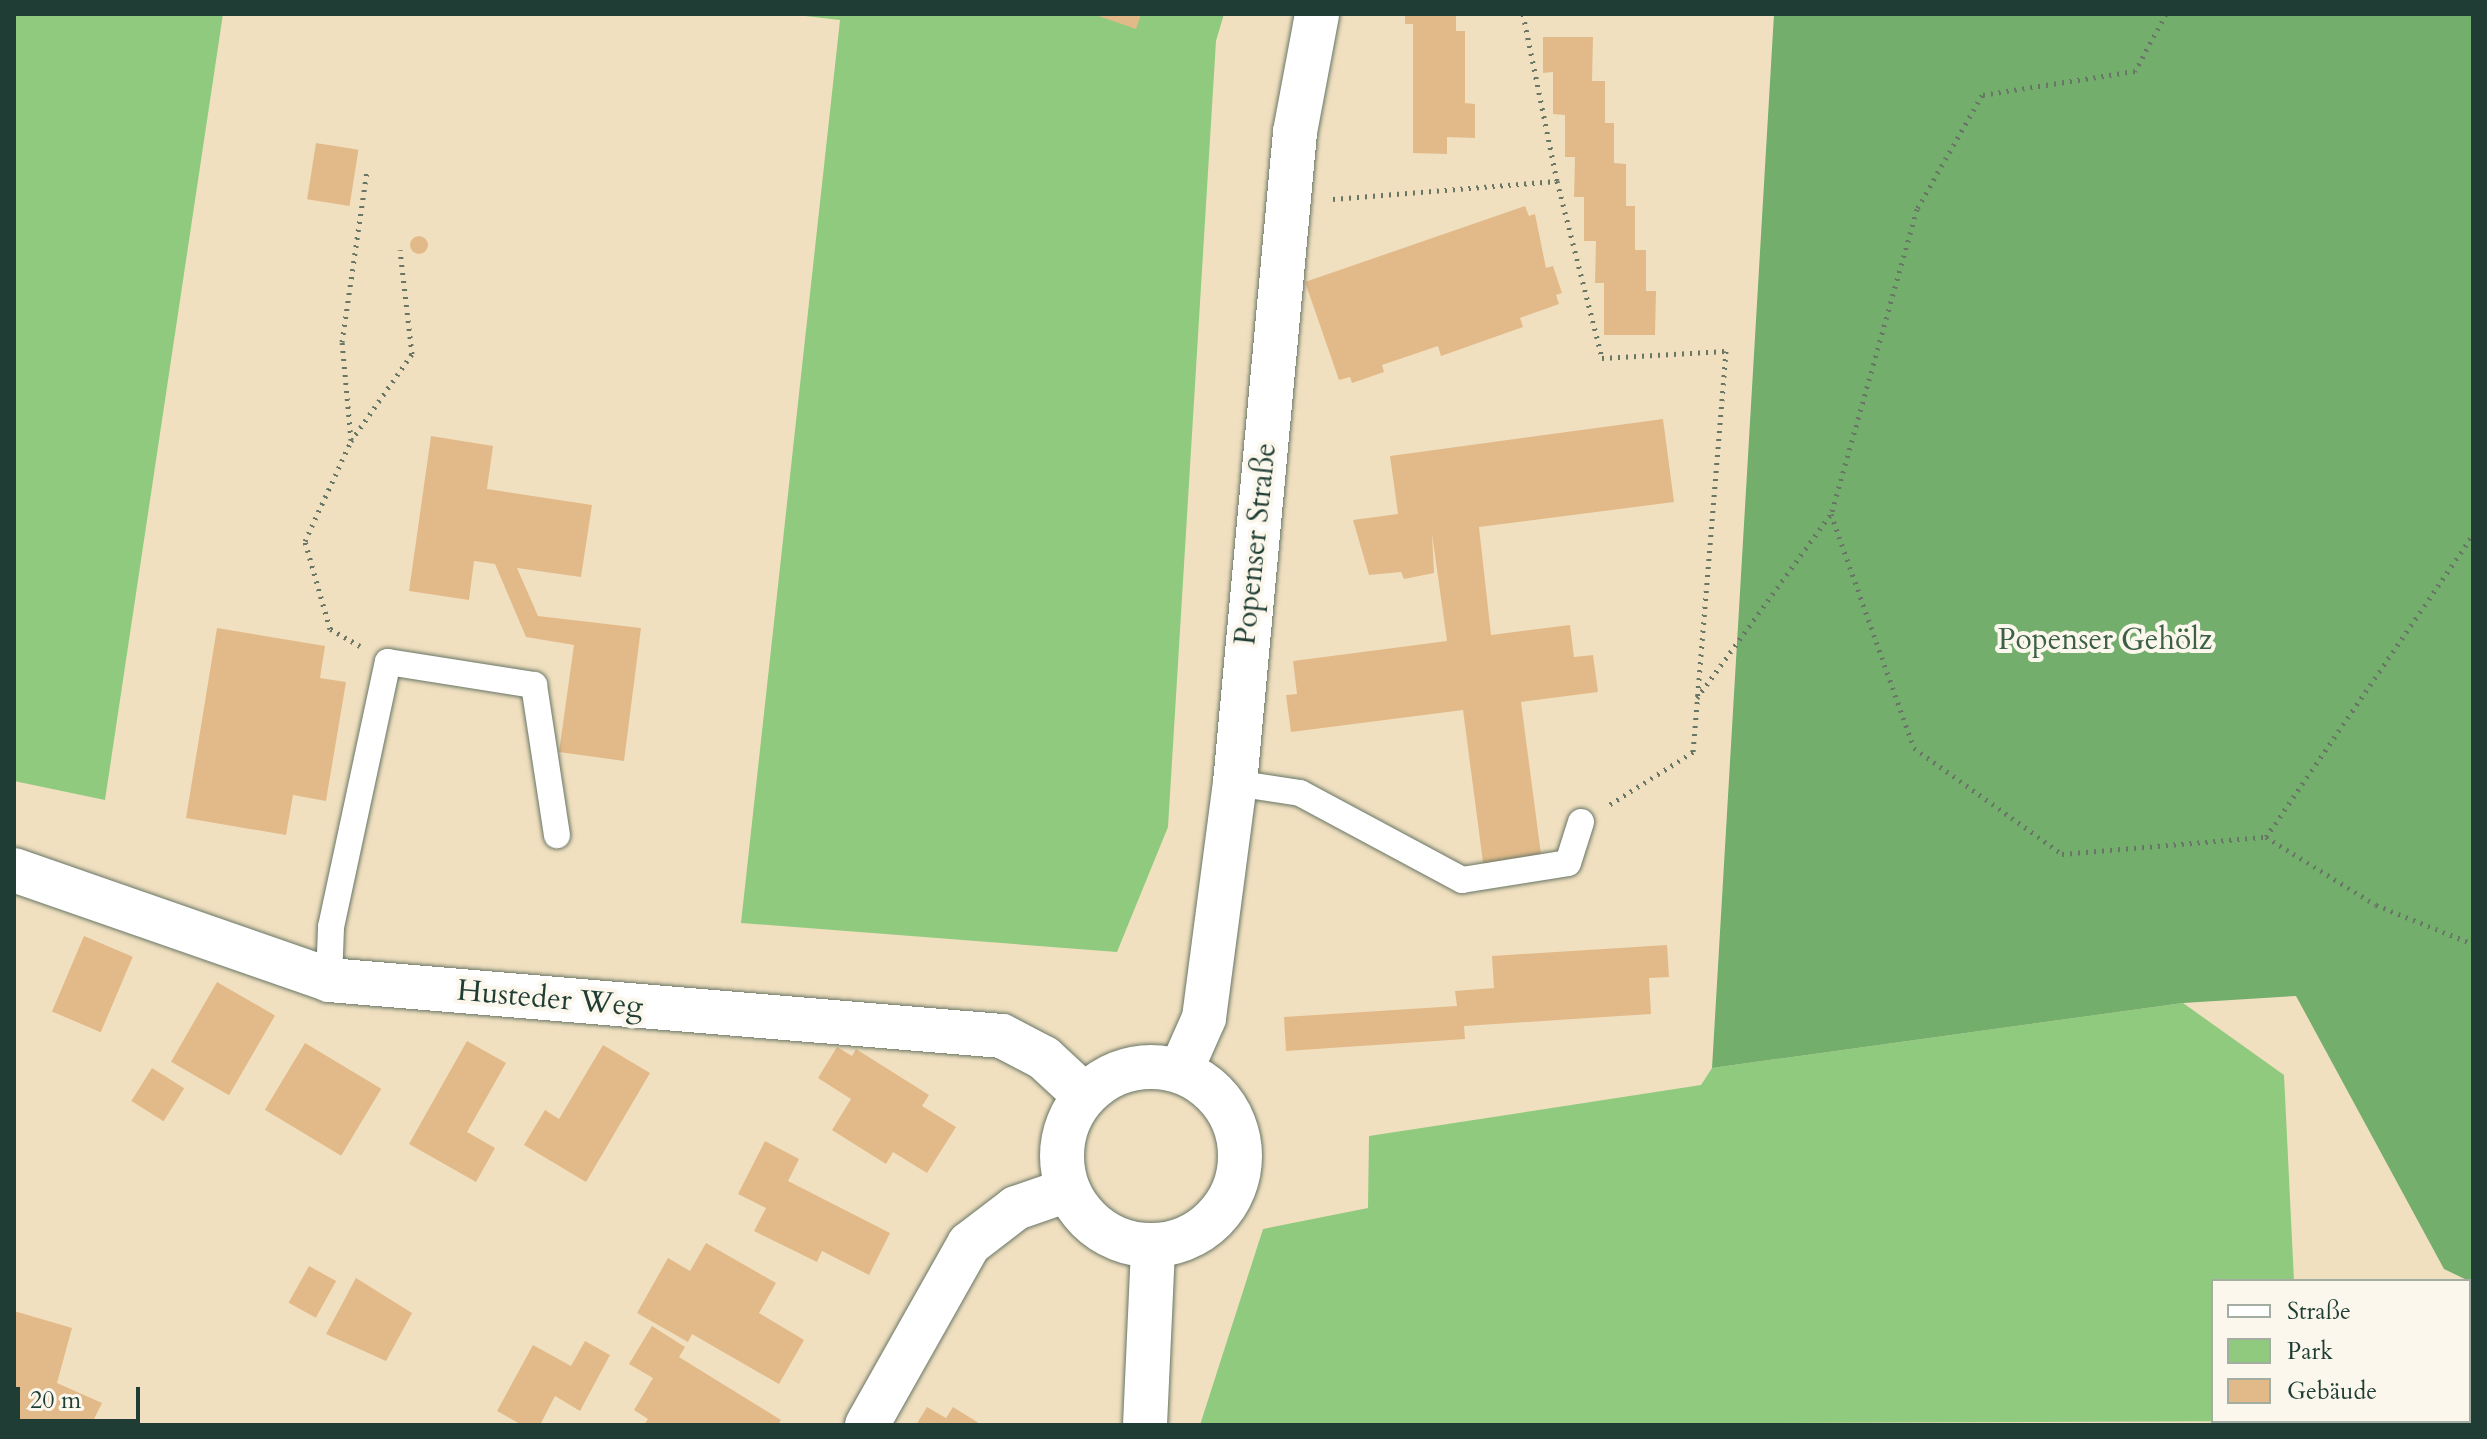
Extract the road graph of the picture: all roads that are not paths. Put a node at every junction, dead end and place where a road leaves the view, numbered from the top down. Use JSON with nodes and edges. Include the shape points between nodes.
{"nodes":[{"id":1,"x":1317,"y":14,"type":"edge"},
{"id":2,"x":1235,"y":783,"type":"junction"},
{"id":3,"x":1581,"y":822,"type":"road end"},
{"id":4,"x":557,"y":835,"type":"dead end"},
{"id":5,"x":14,"y":870,"type":"edge"},
{"id":6,"x":329,"y":980,"type":"junction"},
{"id":7,"x":1181,"y":1070,"type":"junction"},
{"id":8,"x":1084,"y":1095,"type":"junction"},
{"id":9,"x":1068,"y":1190,"type":"junction"},
{"id":10,"x":1153,"y":1246,"type":"junction"},
{"id":11,"x":867,"y":1425,"type":"edge"},
{"id":12,"x":1145,"y":1425,"type":"edge"}],
"edges":[{"from":1,"to":2,"type":"street","name":"Popenser Straße","via":[[1288,202]]},
{"from":2,"to":3,"type":"lane","via":[[1300,793],[1462,880],[1568,863]]},
{"from":2,"to":7,"type":"street","name":"Popenser Straße","via":[[1204,1018]]},
{"from":4,"to":6,"type":"lane","via":[[534,685],[388,662],[331,927]]},
{"from":5,"to":6,"type":"street","name":"Husteder Weg"},
{"from":6,"to":8,"type":"street","name":"Husteder Weg","via":[[1002,1036],[1044,1058]]},
{"from":7,"to":8,"type":"street","via":[[1129,1068]]},
{"from":7,"to":10,"type":"street","via":[[1208,1086],[1228,1110],[1239,1139],[1240,1170],[1230,1199],[1210,1224],[1184,1240]]},
{"from":8,"to":9,"type":"street","via":[[1063,1140]]},
{"from":9,"to":10,"type":"street","via":[[1102,1231],[1127,1243]]},
{"from":9,"to":11,"type":"street","via":[[1016,1208],[969,1244]]},
{"from":10,"to":12,"type":"street"}]}
